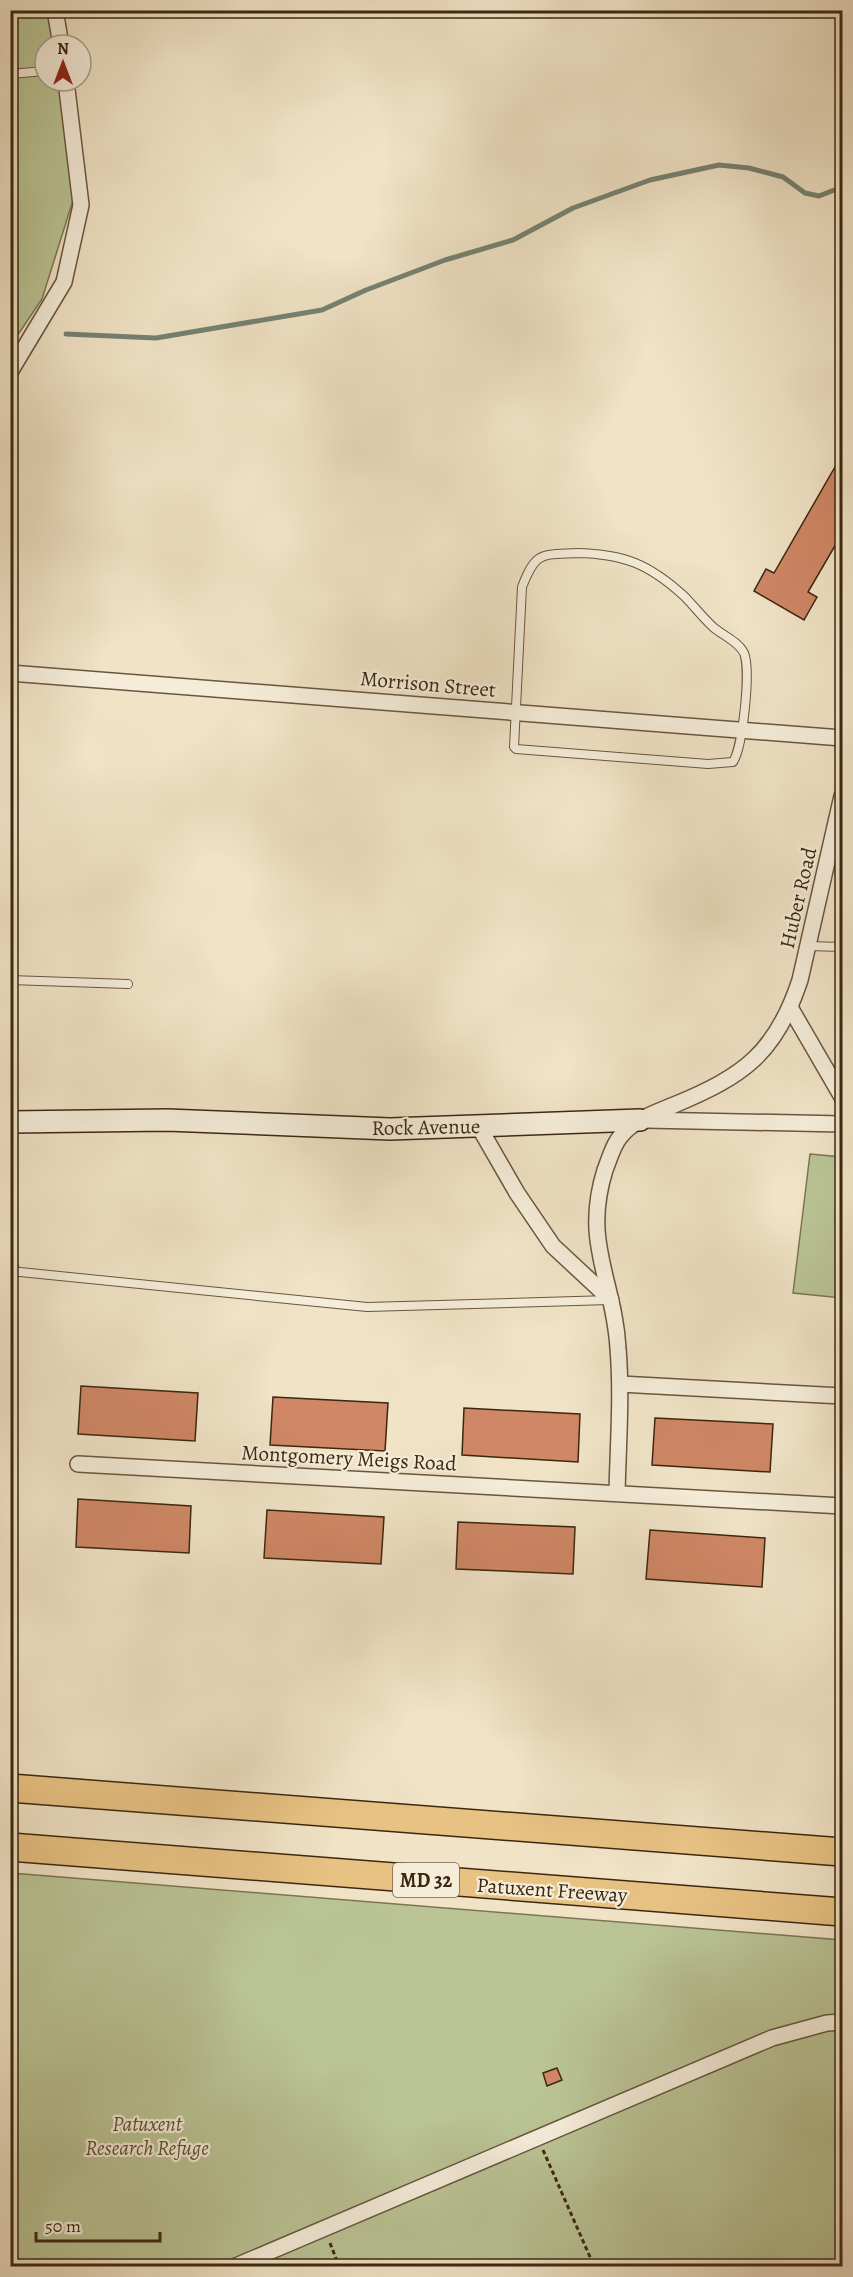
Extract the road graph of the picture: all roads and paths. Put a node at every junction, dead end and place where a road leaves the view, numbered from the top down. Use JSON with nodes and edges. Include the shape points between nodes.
{"nodes":[{"id":1,"x":55,"y":10,"type":"edge"},
{"id":2,"x":59,"y":33,"type":"edge"},
{"id":3,"x":33,"y":72,"type":"edge"},
{"id":4,"x":10,"y":74,"type":"edge"},
{"id":5,"x":67,"y":93,"type":"edge"},
{"id":6,"x":10,"y":372,"type":"edge"},
{"id":7,"x":10,"y":673,"type":"edge"},
{"id":8,"x":514,"y":712,"type":"junction"},
{"id":9,"x":743,"y":730,"type":"junction"},
{"id":10,"x":843,"y":738,"type":"edge"},
{"id":11,"x":843,"y":796,"type":"edge"},
{"id":12,"x":808,"y":946,"type":"junction"},
{"id":13,"x":843,"y":947,"type":"edge"},
{"id":14,"x":10,"y":980,"type":"edge"},
{"id":15,"x":129,"y":984,"type":"dead end"},
{"id":16,"x":790,"y":1009,"type":"junction"},
{"id":17,"x":843,"y":1097,"type":"edge"},
{"id":18,"x":640,"y":1120,"type":"junction"},
{"id":19,"x":10,"y":1122,"type":"edge"},
{"id":20,"x":843,"y":1124,"type":"edge"},
{"id":21,"x":479,"y":1127,"type":"junction"},
{"id":22,"x":10,"y":1249,"type":"edge"},
{"id":23,"x":13,"y":1271,"type":"edge"},
{"id":24,"x":611,"y":1300,"type":"junction"},
{"id":25,"x":620,"y":1384,"type":"junction"},
{"id":26,"x":843,"y":1396,"type":"edge"},
{"id":27,"x":78,"y":1464,"type":"dead end"},
{"id":28,"x":617,"y":1493,"type":"junction"},
{"id":29,"x":843,"y":1506,"type":"edge"},
{"id":30,"x":10,"y":1788,"type":"edge"},
{"id":31,"x":10,"y":1847,"type":"edge"},
{"id":32,"x":843,"y":1852,"type":"edge"},
{"id":33,"x":843,"y":1912,"type":"edge"},
{"id":34,"x":843,"y":2022,"type":"edge"},
{"id":35,"x":538,"y":2138,"type":"junction"},
{"id":36,"x":324,"y":2229,"type":"junction"},
{"id":37,"x":236,"y":2266,"type":"edge"},
{"id":38,"x":339,"y":2266,"type":"edge"},
{"id":39,"x":594,"y":2266,"type":"edge"}],
"edges":[{"from":1,"to":2,"type":"street"},
{"from":3,"to":4,"type":"lane"},
{"from":5,"to":6,"type":"street","via":[[81,206],[64,282]]},
{"from":7,"to":8,"type":"street","name":"Morrison Street"},
{"from":8,"to":9,"type":"street","name":"Morrison Street"},
{"from":8,"to":9,"type":"lane","via":[[516,749],[602,757],[728,764],[737,755]]},
{"from":8,"to":9,"type":"lane","via":[[522,587],[531,565],[543,555],[606,554],[645,566],[739,646],[745,655]]},
{"from":9,"to":10,"type":"street","name":"Morrison Street"},
{"from":11,"to":12,"type":"street","name":"Huber Road"},
{"from":12,"to":13,"type":"lane"},
{"from":12,"to":16,"type":"street","name":"Huber Road"},
{"from":14,"to":15,"type":"lane"},
{"from":16,"to":17,"type":"street"},
{"from":16,"to":18,"type":"street","name":"Huber Road","via":[[776,1035],[745,1069],[706,1092]]},
{"from":18,"to":20,"type":"street","name":"Rock Avenue"},
{"from":18,"to":21,"type":"street","name":"Rock Avenue"},
{"from":18,"to":24,"type":"street","via":[[619,1137],[599,1189],[595,1224],[599,1258]]},
{"from":19,"to":21,"type":"street","name":"Rock Avenue","via":[[155,1120],[323,1128]]},
{"from":21,"to":24,"type":"street","via":[[553,1246]]},
{"from":22,"to":23,"type":"lane"},
{"from":23,"to":24,"type":"lane","via":[[367,1307]]},
{"from":24,"to":25,"type":"street"},
{"from":25,"to":26,"type":"street"},
{"from":25,"to":28,"type":"street"},
{"from":27,"to":28,"type":"street","name":"Montgomery Meigs Road"},
{"from":28,"to":29,"type":"street","name":"Montgomery Meigs Road"},
{"from":30,"to":32,"type":"highway"},
{"from":31,"to":33,"type":"highway","name":"Patuxent Freeway","number":"MD 32"},
{"from":34,"to":35,"type":"street","via":[[772,2038]]},
{"from":35,"to":36,"type":"street"},
{"from":35,"to":39,"type":"path"},
{"from":36,"to":37,"type":"street"},
{"from":36,"to":38,"type":"path"}]}
